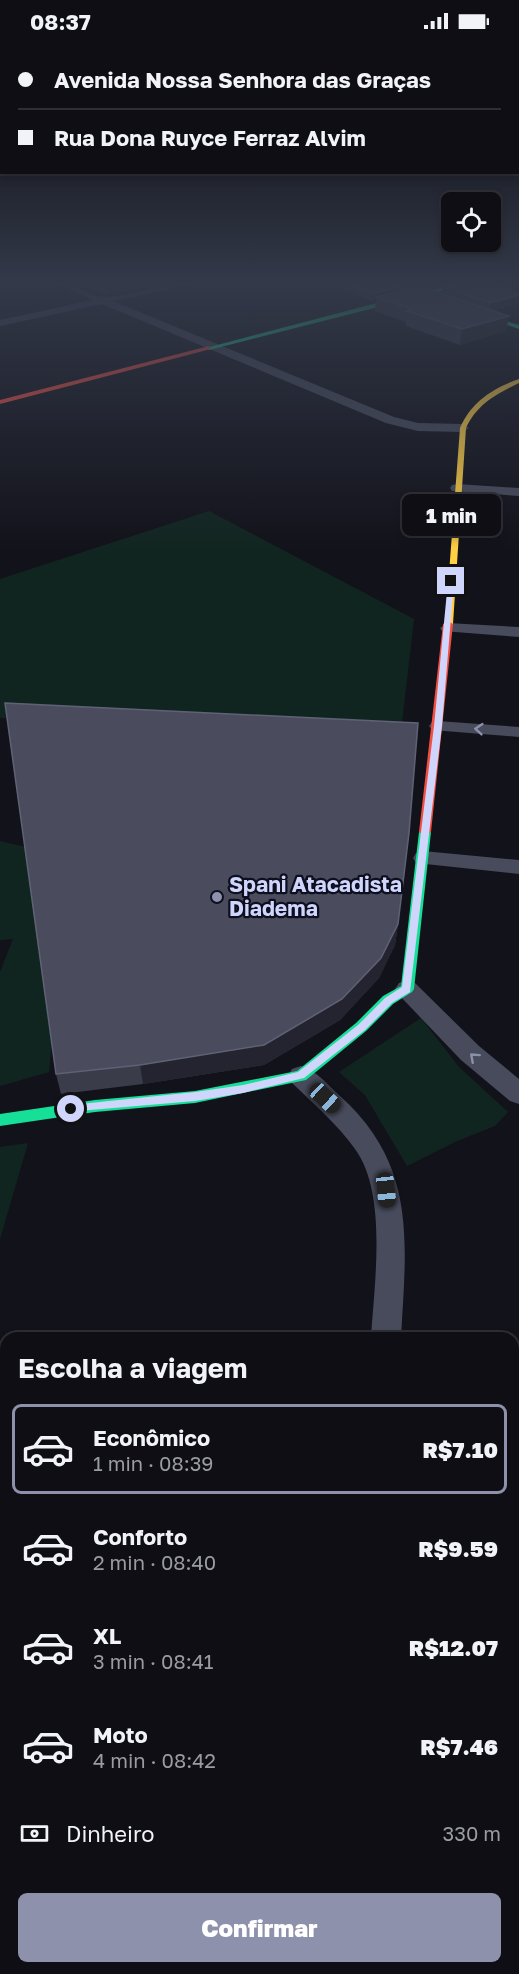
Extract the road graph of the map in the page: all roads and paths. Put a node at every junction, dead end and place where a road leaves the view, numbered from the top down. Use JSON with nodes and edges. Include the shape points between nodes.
{"nodes":[{"id":1,"x":113,"y":372,"type":"edge"},
{"id":2,"x":276,"y":372,"type":"edge"},
{"id":3,"x":519,"y":381,"type":"edge"},
{"id":4,"x":0,"y":402,"type":"edge"},
{"id":5,"x":463,"y":429,"type":"junction"},
{"id":6,"x":457,"y":488,"type":"junction"},
{"id":7,"x":519,"y":492,"type":"edge"},
{"id":8,"x":448,"y":628,"type":"junction"},
{"id":9,"x":519,"y":632,"type":"edge"},
{"id":10,"x":438,"y":726,"type":"junction"},
{"id":11,"x":519,"y":732,"type":"edge"},
{"id":12,"x":423,"y":858,"type":"junction"},
{"id":13,"x":519,"y":867,"type":"edge"},
{"id":14,"x":407,"y":989,"type":"junction"},
{"id":15,"x":301,"y":1076,"type":"junction"},
{"id":16,"x":519,"y":1094,"type":"edge"},
{"id":17,"x":0,"y":1120,"type":"edge"},
{"id":18,"x":386,"y":1332,"type":"edge"}],
"edges":[{"from":1,"to":4,"type":"main road"},
{"from":2,"to":5,"type":"street","via":[[396,422]]},
{"from":3,"to":5,"type":"main road","via":[[480,400]]},
{"from":5,"to":6,"type":"main road"},
{"from":6,"to":7,"type":"street"},
{"from":6,"to":8,"type":"main road"},
{"from":8,"to":9,"type":"street"},
{"from":8,"to":10,"type":"main road"},
{"from":11,"to":10,"type":"street","one_way":true},
{"from":10,"to":12,"type":"main road"},
{"from":12,"to":13,"type":"street"},
{"from":12,"to":14,"type":"main road"},
{"from":14,"to":15,"type":"main road","via":[[388,1000]]},
{"from":16,"to":14,"type":"street","one_way":true,"via":[[470,1053]]},
{"from":15,"to":17,"type":"main road","via":[[195,1097]]},
{"from":15,"to":18,"type":"street","via":[[368,1144],[386,1190],[392,1243]]}]}
